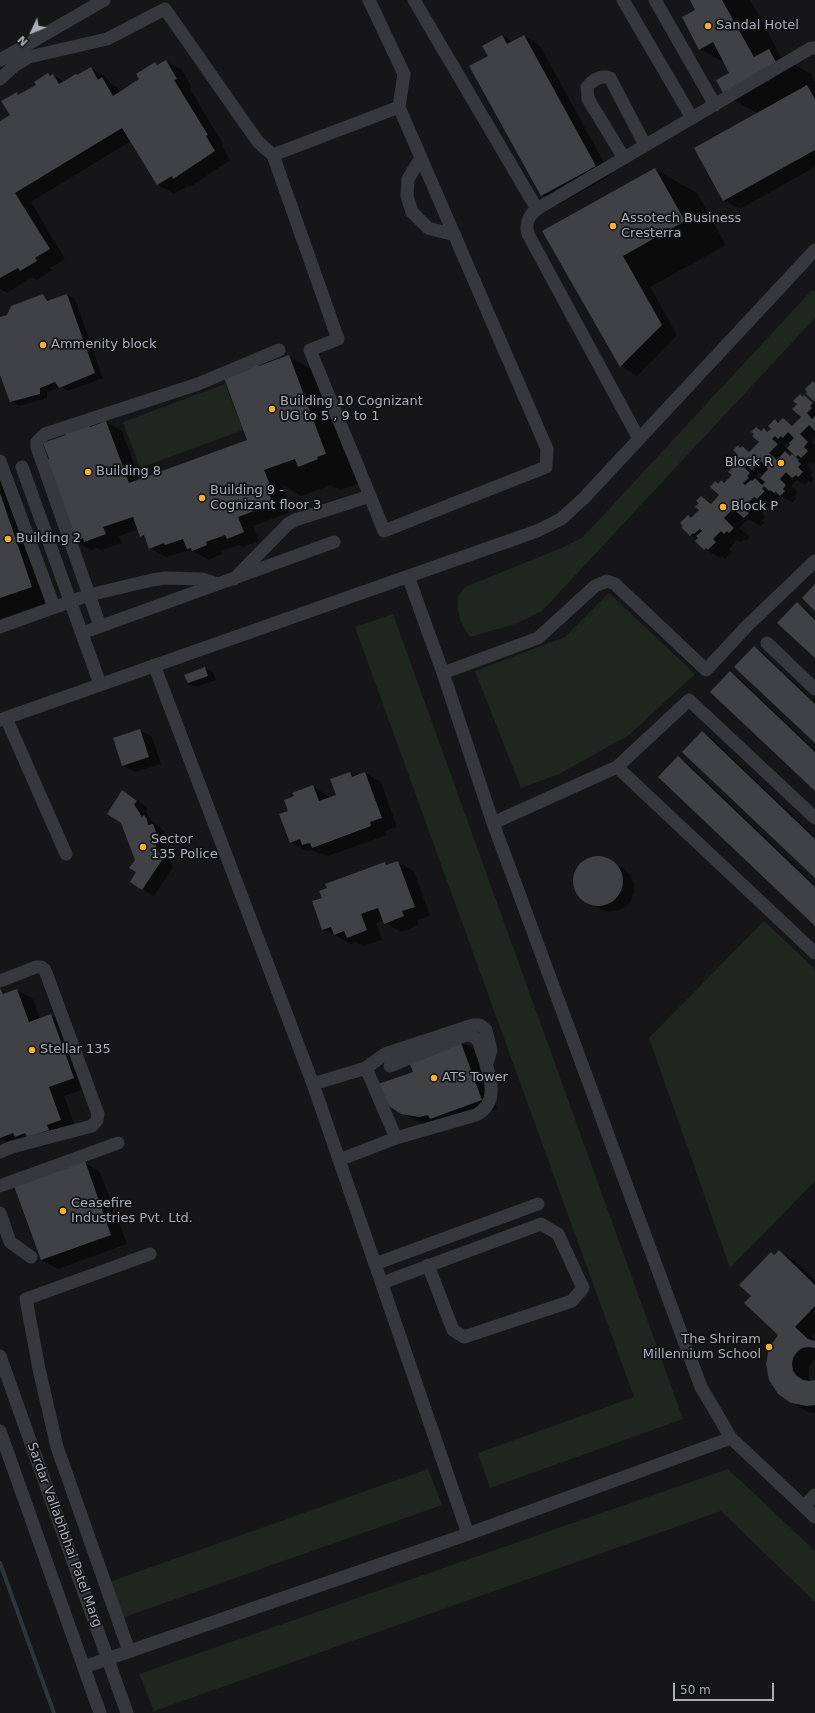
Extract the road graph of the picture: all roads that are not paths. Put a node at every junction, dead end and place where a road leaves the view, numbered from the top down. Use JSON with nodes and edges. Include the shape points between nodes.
{"nodes":[{"id":1,"x":104,"y":0,"type":"edge"},
{"id":2,"x":369,"y":0,"type":"edge"},
{"id":3,"x":414,"y":0,"type":"edge"},
{"id":4,"x":623,"y":0,"type":"edge"},
{"id":5,"x":655,"y":0,"type":"edge"},
{"id":6,"x":164,"y":5,"type":"edge"},
{"id":7,"x":815,"y":48,"type":"edge"},
{"id":8,"x":22,"y":55,"type":"junction"},
{"id":9,"x":0,"y":60,"type":"edge"},
{"id":10,"x":0,"y":79,"type":"edge"},
{"id":11,"x":715,"y":105,"type":"junction"},
{"id":12,"x":400,"y":107,"type":"junction"},
{"id":13,"x":692,"y":118,"type":"junction"},
{"id":14,"x":644,"y":145,"type":"junction"},
{"id":15,"x":273,"y":155,"type":"junction"},
{"id":16,"x":422,"y":158,"type":"junction"},
{"id":17,"x":624,"y":158,"type":"junction"},
{"id":18,"x":537,"y":209,"type":"junction"},
{"id":19,"x":455,"y":235,"type":"junction"},
{"id":20,"x":814,"y":254,"type":"edge"},
{"id":21,"x":279,"y":350,"type":"dead end"},
{"id":22,"x":638,"y":439,"type":"junction"},
{"id":23,"x":0,"y":461,"type":"edge"},
{"id":24,"x":22,"y":467,"type":"dead end"},
{"id":25,"x":370,"y":496,"type":"junction"},
{"id":26,"x":334,"y":542,"type":"dead end"},
{"id":27,"x":815,"y":561,"type":"edge"},
{"id":28,"x":408,"y":576,"type":"junction"},
{"id":29,"x":234,"y":579,"type":"junction"},
{"id":30,"x":217,"y":584,"type":"junction"},
{"id":31,"x":89,"y":594,"type":"junction"},
{"id":32,"x":70,"y":602,"type":"junction"},
{"id":33,"x":54,"y":607,"type":"junction"},
{"id":34,"x":100,"y":626,"type":"junction"},
{"id":35,"x":0,"y":627,"type":"edge"},
{"id":36,"x":82,"y":633,"type":"junction"},
{"id":37,"x":767,"y":643,"type":"dead end"},
{"id":38,"x":154,"y":665,"type":"junction"},
{"id":39,"x":443,"y":673,"type":"junction"},
{"id":40,"x":100,"y":684,"type":"junction"},
{"id":41,"x":815,"y":689,"type":"edge"},
{"id":42,"x":3,"y":719,"type":"edge"},
{"id":43,"x":617,"y":766,"type":"junction"},
{"id":44,"x":815,"y":818,"type":"edge"},
{"id":45,"x":493,"y":823,"type":"junction"},
{"id":46,"x":66,"y":854,"type":"dead end"},
{"id":47,"x":815,"y":953,"type":"edge"},
{"id":48,"x":0,"y":981,"type":"edge"},
{"id":49,"x":390,"y":1066,"type":"dead end"},
{"id":50,"x":486,"y":1066,"type":"junction"},
{"id":51,"x":366,"y":1068,"type":"junction"},
{"id":52,"x":313,"y":1084,"type":"junction"},
{"id":53,"x":396,"y":1138,"type":"junction"},
{"id":54,"x":118,"y":1143,"type":"dead end"},
{"id":55,"x":0,"y":1152,"type":"edge"},
{"id":56,"x":340,"y":1160,"type":"junction"},
{"id":57,"x":0,"y":1186,"type":"edge"},
{"id":58,"x":538,"y":1204,"type":"dead end"},
{"id":59,"x":1,"y":1219,"type":"edge"},
{"id":60,"x":5,"y":1242,"type":"edge"},
{"id":61,"x":150,"y":1254,"type":"dead end"},
{"id":62,"x":32,"y":1257,"type":"dead end"},
{"id":63,"x":375,"y":1264,"type":"junction"},
{"id":64,"x":428,"y":1265,"type":"junction"},
{"id":65,"x":382,"y":1283,"type":"junction"},
{"id":66,"x":0,"y":1356,"type":"edge"},
{"id":67,"x":0,"y":1431,"type":"edge"},
{"id":68,"x":731,"y":1438,"type":"junction"},
{"id":69,"x":815,"y":1495,"type":"edge"},
{"id":70,"x":804,"y":1506,"type":"junction"},
{"id":71,"x":815,"y":1517,"type":"edge"},
{"id":72,"x":468,"y":1534,"type":"junction"},
{"id":73,"x":130,"y":1651,"type":"junction"},
{"id":74,"x":108,"y":1659,"type":"junction"},
{"id":75,"x":84,"y":1667,"type":"junction"},
{"id":76,"x":100,"y":1713,"type":"edge"},
{"id":77,"x":127,"y":1713,"type":"edge"}],
"edges":[{"from":1,"to":8,"type":"street"},
{"from":2,"to":12,"type":"street","via":[[404,74]]},
{"from":3,"to":18,"type":"street"},
{"from":4,"to":13,"type":"street"},
{"from":5,"to":11,"type":"street"},
{"from":6,"to":8,"type":"street","via":[[107,39],[29,57]]},
{"from":6,"to":15,"type":"street","via":[[258,142]]},
{"from":7,"to":11,"type":"street"},
{"from":8,"to":9,"type":"street"},
{"from":8,"to":10,"type":"street"},
{"from":11,"to":13,"type":"street"},
{"from":12,"to":15,"type":"street"},
{"from":12,"to":16,"type":"street"},
{"from":13,"to":14,"type":"street"},
{"from":14,"to":17,"type":"street"},
{"from":14,"to":17,"type":"street","via":[[610,78],[605,76],[592,81],[587,87],[588,99]]},
{"from":15,"to":25,"type":"street","via":[[338,338],[310,350]]},
{"from":16,"to":19,"type":"street"},
{"from":16,"to":19,"type":"street","via":[[408,179],[407,196],[412,212],[428,228]]},
{"from":17,"to":18,"type":"street"},
{"from":18,"to":22,"type":"street","via":[[530,214],[526,226],[528,234]]},
{"from":19,"to":25,"type":"street","via":[[547,449],[546,467],[384,532]]},
{"from":20,"to":22,"type":"street"},
{"from":21,"to":31,"type":"street","via":[[198,384],[39,438],[36,442],[37,447]]},
{"from":22,"to":28,"type":"street","via":[[561,520],[537,531]]},
{"from":23,"to":33,"type":"street"},
{"from":24,"to":32,"type":"street"},
{"from":25,"to":29,"type":"street","via":[[288,524]]},
{"from":26,"to":29,"type":"street"},
{"from":27,"to":39,"type":"street","via":[[747,626],[706,670],[615,584],[607,582],[595,586],[538,638]]},
{"from":28,"to":38,"type":"street"},
{"from":28,"to":39,"type":"street"},
{"from":29,"to":30,"type":"street"},
{"from":30,"to":31,"type":"street","via":[[202,579],[166,578]]},
{"from":30,"to":34,"type":"street"},
{"from":31,"to":32,"type":"street"},
{"from":31,"to":34,"type":"street"},
{"from":32,"to":33,"type":"street"},
{"from":32,"to":36,"type":"street"},
{"from":33,"to":35,"type":"street"},
{"from":34,"to":36,"type":"street"},
{"from":36,"to":40,"type":"street"},
{"from":37,"to":41,"type":"street"},
{"from":38,"to":40,"type":"street"},
{"from":38,"to":52,"type":"street"},
{"from":39,"to":45,"type":"street"},
{"from":40,"to":42,"type":"street"},
{"from":42,"to":46,"type":"street"},
{"from":43,"to":44,"type":"street","via":[[689,700]]},
{"from":43,"to":45,"type":"street"},
{"from":43,"to":47,"type":"street"},
{"from":45,"to":68,"type":"street","via":[[701,1387]]},
{"from":48,"to":55,"type":"street","via":[[36,967],[45,970],[98,1114],[92,1126]]},
{"from":49,"to":50,"type":"street","via":[[466,1035],[476,1038]]},
{"from":50,"to":51,"type":"street","via":[[491,1050],[486,1030],[480,1025],[473,1025],[385,1054]]},
{"from":50,"to":53,"type":"street","via":[[492,1083],[489,1105],[484,1111]]},
{"from":51,"to":52,"type":"street"},
{"from":51,"to":53,"type":"street"},
{"from":52,"to":56,"type":"street"},
{"from":53,"to":56,"type":"street"},
{"from":54,"to":57,"type":"street"},
{"from":56,"to":63,"type":"street"},
{"from":58,"to":63,"type":"street"},
{"from":59,"to":60,"type":"street"},
{"from":60,"to":62,"type":"street","via":[[10,1242]]},
{"from":61,"to":73,"type":"street","via":[[26,1299],[57,1447]]},
{"from":63,"to":65,"type":"street"},
{"from":64,"to":64,"type":"street","via":[[541,1224],[558,1234],[583,1288],[572,1300],[464,1337],[453,1330]]},
{"from":64,"to":65,"type":"street"},
{"from":65,"to":72,"type":"street"},
{"from":66,"to":74,"type":"street","name":"Sardar Vallabhbhai Patel Marg"},
{"from":67,"to":75,"type":"street","name":"Sardar Vallabhbhai Patel Marg"},
{"from":68,"to":70,"type":"street"},
{"from":68,"to":72,"type":"street"},
{"from":69,"to":70,"type":"street"},
{"from":70,"to":71,"type":"street"},
{"from":72,"to":73,"type":"street"},
{"from":73,"to":74,"type":"street"},
{"from":74,"to":75,"type":"street"},
{"from":74,"to":77,"type":"street","name":"Sardar Vallabhbhai Patel Marg"},
{"from":75,"to":76,"type":"street","name":"Sardar Vallabhbhai Patel Marg"}]}
